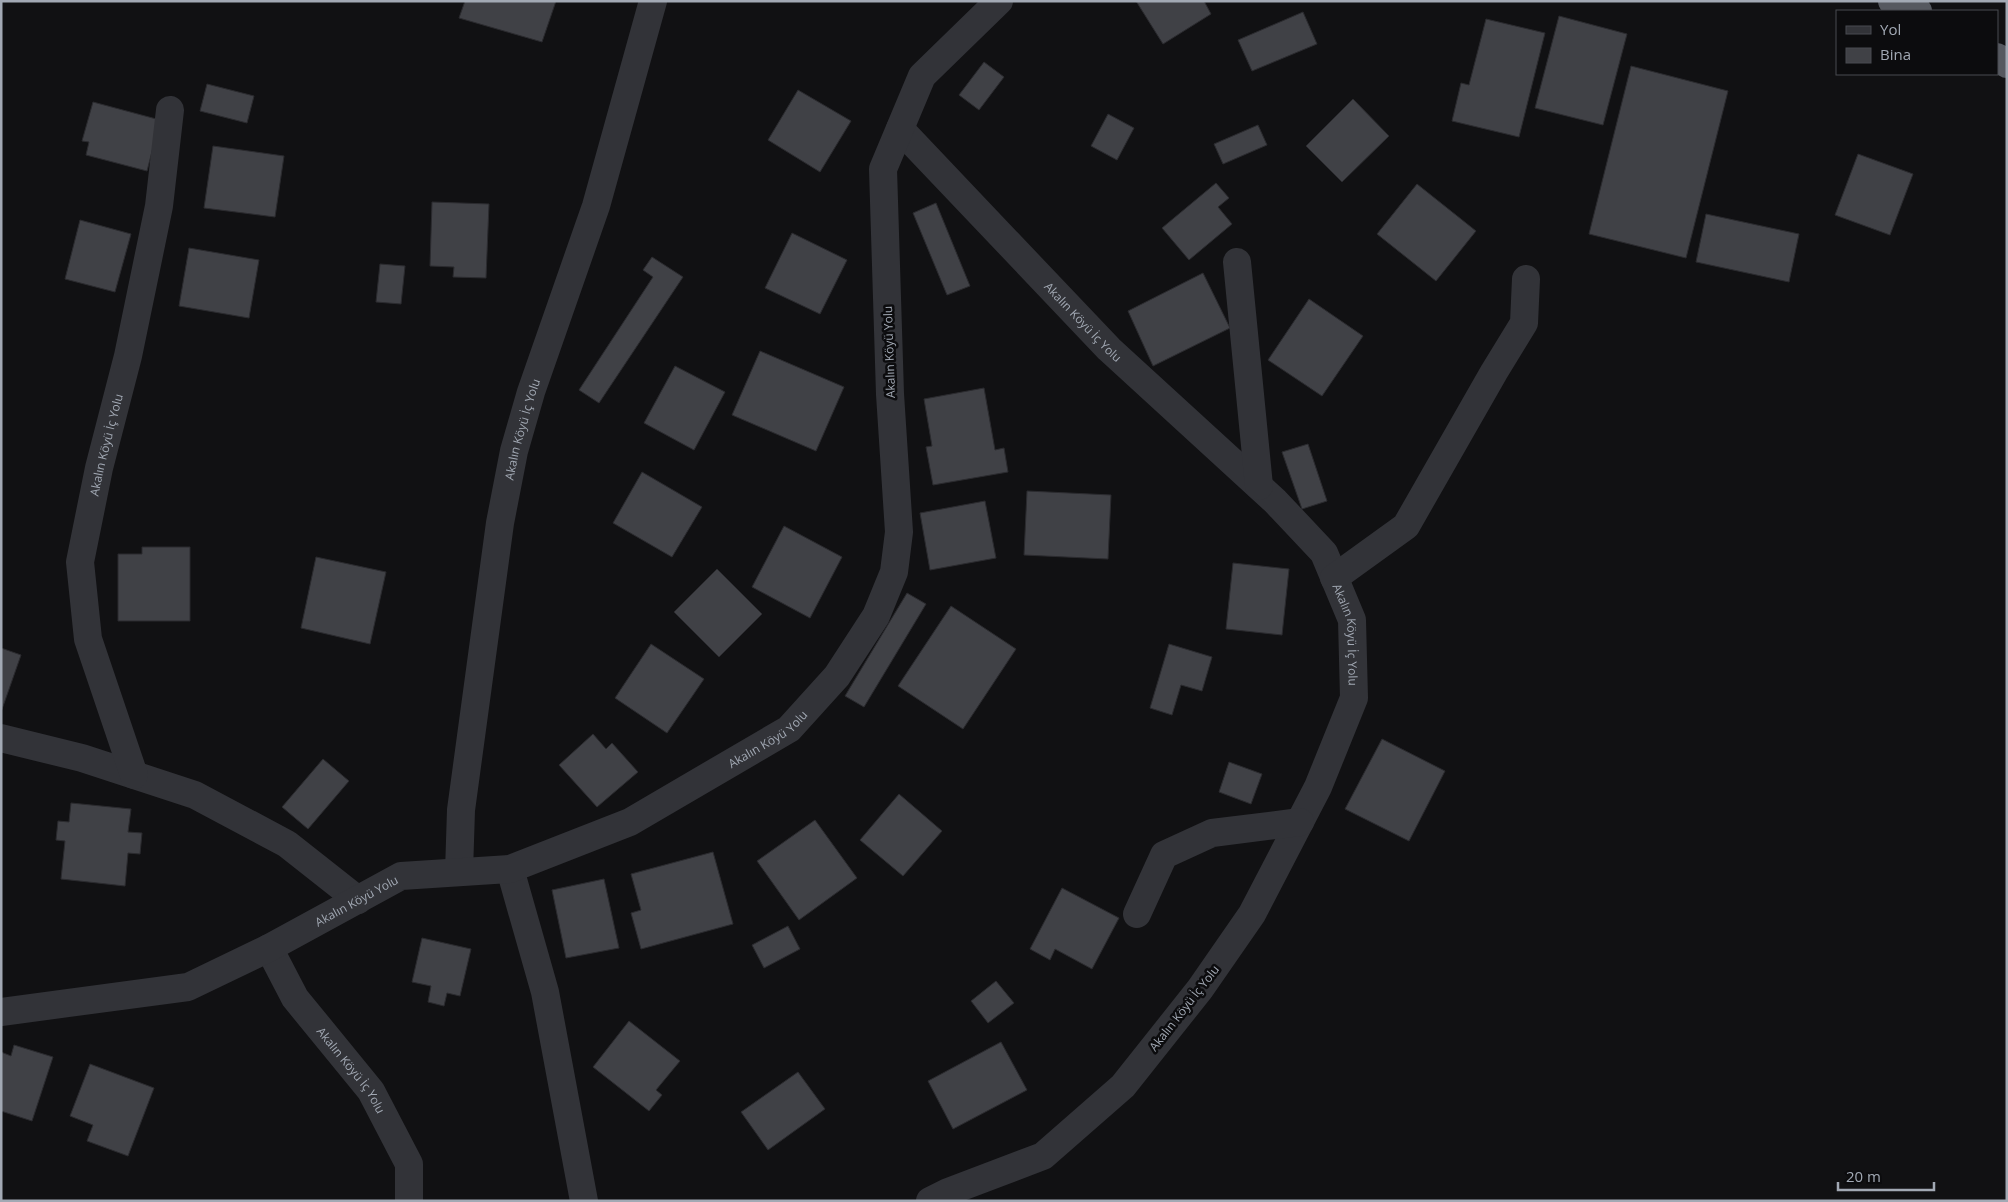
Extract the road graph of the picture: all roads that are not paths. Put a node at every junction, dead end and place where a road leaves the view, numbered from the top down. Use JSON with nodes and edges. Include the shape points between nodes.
{"nodes":[{"id":1,"x":654,"y":1,"type":"edge"},
{"id":2,"x":999,"y":1,"type":"edge"},
{"id":3,"x":1892,"y":1,"type":"edge"},
{"id":4,"x":1915,"y":10,"type":"edge"},
{"id":5,"x":170,"y":110,"type":"dead end"},
{"id":6,"x":900,"y":129,"type":"junction"},
{"id":7,"x":1237,"y":262,"type":"dead end"},
{"id":8,"x":1526,"y":279,"type":"dead end"},
{"id":9,"x":1259,"y":486,"type":"junction"},
{"id":10,"x":1334,"y":578,"type":"junction"},
{"id":11,"x":1,"y":738,"type":"edge"},
{"id":12,"x":134,"y":775,"type":"junction"},
{"id":13,"x":1300,"y":822,"type":"junction"},
{"id":14,"x":510,"y":869,"type":"junction"},
{"id":15,"x":459,"y":872,"type":"junction"},
{"id":16,"x":358,"y":900,"type":"junction"},
{"id":17,"x":1137,"y":914,"type":"dead end"},
{"id":18,"x":269,"y":948,"type":"junction"},
{"id":19,"x":1,"y":1012,"type":"edge"},
{"id":20,"x":409,"y":1201,"type":"edge"},
{"id":21,"x":584,"y":1201,"type":"edge"},
{"id":22,"x":930,"y":1201,"type":"edge"}],
"edges":[{"from":1,"to":15,"type":"street","name":"Akalın Köyü İç Yolu","via":[[596,206],[530,392],[514,451],[500,523],[461,810]]},
{"from":2,"to":6,"type":"street","name":"Akalın Köyü Yolu","via":[[922,76]]},
{"from":3,"to":4,"type":"highway"},
{"from":5,"to":12,"type":"street","name":"Akalın Köyü İç Yolu","via":[[159,206],[80,562],[88,639]]},
{"from":6,"to":9,"type":"street","name":"Akalın Köyü İç Yolu","via":[[1110,349]]},
{"from":6,"to":14,"type":"street","name":"Akalın Köyü Yolu","via":[[883,169],[890,394],[899,532],[894,572],[876,616],[837,676],[789,729],[630,822]]},
{"from":7,"to":9,"type":"street"},
{"from":8,"to":10,"type":"street","via":[[1524,323],[1406,526]]},
{"from":9,"to":10,"type":"street","name":"Akalın Köyü İç Yolu","via":[[1324,553]]},
{"from":10,"to":13,"type":"street","name":"Akalın Köyü İç Yolu","via":[[1352,620],[1354,698],[1318,787]]},
{"from":11,"to":12,"type":"street"},
{"from":12,"to":16,"type":"street","via":[[195,795],[287,844]]},
{"from":13,"to":17,"type":"street","via":[[1212,834],[1164,855]]},
{"from":13,"to":22,"type":"street","name":"Akalın Köyü İç Yolu","via":[[1252,914],[1200,989],[1123,1086],[1043,1156]]},
{"from":14,"to":15,"type":"street","name":"Akalın Köyü Yolu"},
{"from":14,"to":21,"type":"street","via":[[545,992]]},
{"from":15,"to":16,"type":"street","name":"Akalın Köyü Yolu","via":[[401,876]]},
{"from":16,"to":18,"type":"street","name":"Akalın Köyü Yolu"},
{"from":18,"to":19,"type":"street","name":"Akalın Köyü Yolu","via":[[188,987]]},
{"from":18,"to":20,"type":"street","name":"Akalın Köyü İç Yolu","via":[[296,998],[371,1091],[409,1164]]}]}
